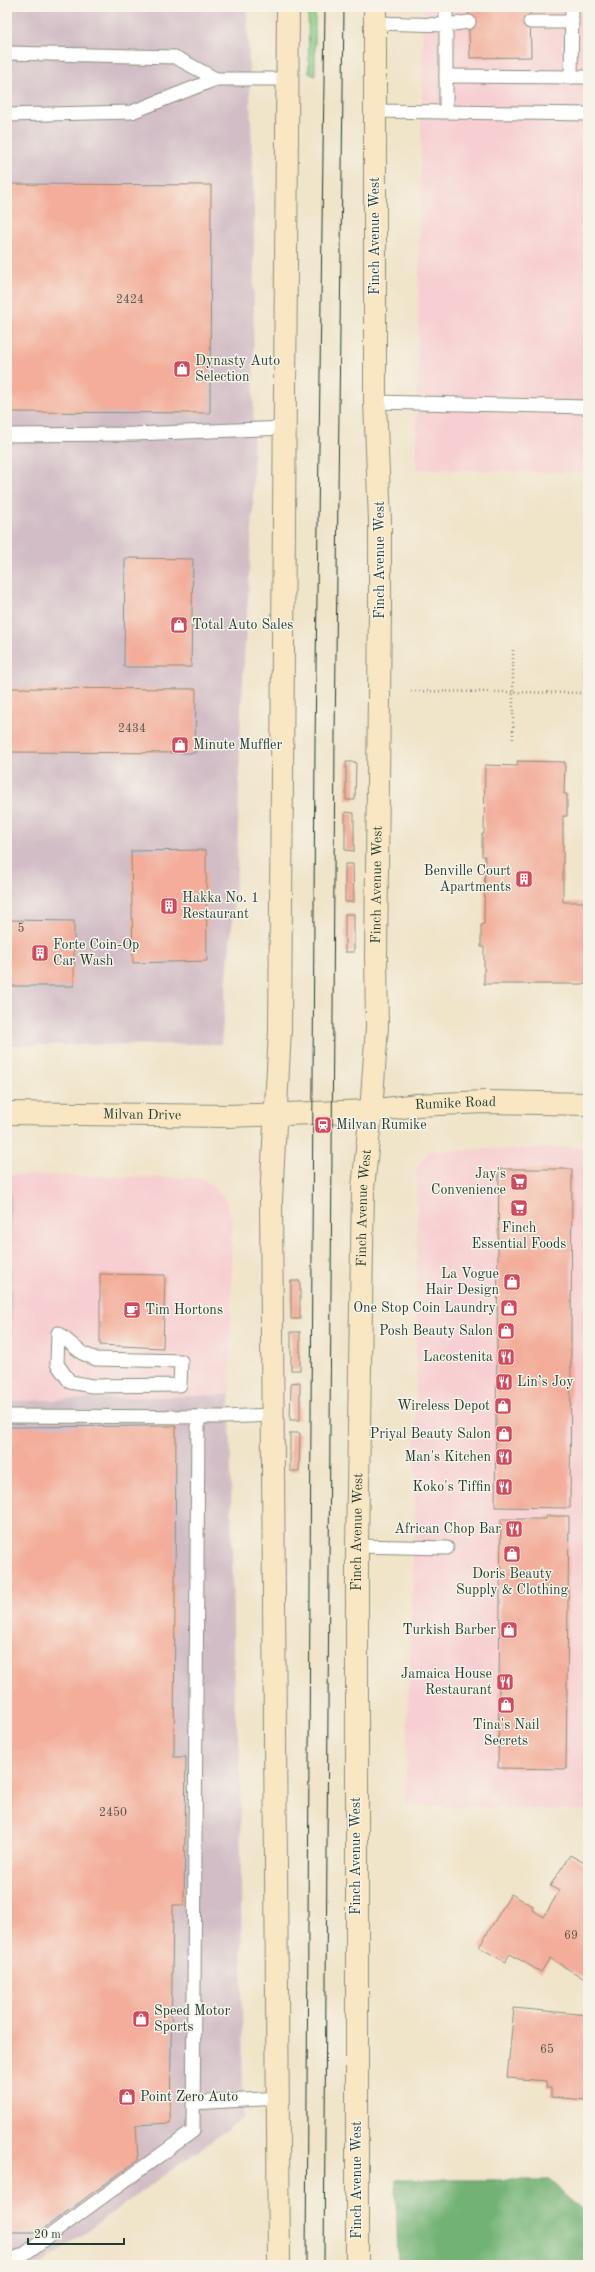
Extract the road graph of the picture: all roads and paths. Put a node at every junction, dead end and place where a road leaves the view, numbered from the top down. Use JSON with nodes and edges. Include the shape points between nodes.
{"nodes":[{"id":1,"x":288,"y":7,"type":"edge"},
{"id":2,"x":446,"y":7,"type":"edge"},
{"id":3,"x":572,"y":7,"type":"edge"},
{"id":4,"x":375,"y":15,"type":"edge"},
{"id":5,"x":469,"y":22,"type":"dead end"},
{"id":6,"x":530,"y":22,"type":"dead end"},
{"id":7,"x":572,"y":22,"type":"junction"},
{"id":8,"x":446,"y":25,"type":"junction"},
{"id":9,"x":7,"y":53,"type":"edge"},
{"id":10,"x":446,"y":76,"type":"junction"},
{"id":11,"x":571,"y":77,"type":"junction"},
{"id":12,"x":588,"y":77,"type":"edge"},
{"id":13,"x":216,"y":79,"type":"junction"},
{"id":14,"x":288,"y":79,"type":"junction"},
{"id":15,"x":446,"y":110,"type":"junction"},
{"id":16,"x":375,"y":111,"type":"junction"},
{"id":17,"x":588,"y":114,"type":"edge"},
{"id":18,"x":7,"y":115,"type":"edge"},
{"id":19,"x":375,"y":402,"type":"junction"},
{"id":20,"x":588,"y":407,"type":"edge"},
{"id":21,"x":285,"y":428,"type":"junction"},
{"id":22,"x":7,"y":435,"type":"edge"},
{"id":23,"x":513,"y":650,"type":"dead end"},
{"id":24,"x":584,"y":652,"type":"dead end"},
{"id":25,"x":411,"y":691,"type":"dead end"},
{"id":26,"x":513,"y":693,"type":"junction"},
{"id":27,"x":586,"y":693,"type":"edge"},
{"id":28,"x":513,"y":742,"type":"dead end"},
{"id":29,"x":588,"y":1104,"type":"edge"},
{"id":30,"x":371,"y":1111,"type":"junction"},
{"id":31,"x":7,"y":1113,"type":"edge"},
{"id":32,"x":276,"y":1115,"type":"junction"},
{"id":33,"x":181,"y":1361,"type":"joint"},
{"id":34,"x":272,"y":1415,"type":"junction"},
{"id":35,"x":7,"y":1416,"type":"edge"},
{"id":36,"x":198,"y":1417,"type":"junction"},
{"id":37,"x":357,"y":1546,"type":"junction"},
{"id":38,"x":447,"y":1548,"type":"dead end"},
{"id":39,"x":279,"y":2098,"type":"junction"},
{"id":40,"x":194,"y":2103,"type":"junction"},
{"id":41,"x":7,"y":2261,"type":"edge"},
{"id":42,"x":279,"y":2265,"type":"edge"},
{"id":43,"x":357,"y":2265,"type":"edge"}],
"edges":[{"from":1,"to":14,"type":"main road"},
{"from":2,"to":8,"type":"lane"},
{"from":3,"to":7,"type":"lane"},
{"from":4,"to":8,"type":"lane"},
{"from":4,"to":16,"type":"main road","name":"Finch Avenue West"},
{"from":5,"to":8,"type":"lane"},
{"from":6,"to":7,"type":"lane"},
{"from":7,"to":11,"type":"lane"},
{"from":8,"to":10,"type":"lane"},
{"from":9,"to":13,"type":"lane","via":[[175,57]]},
{"from":10,"to":11,"type":"lane"},
{"from":10,"to":15,"type":"lane"},
{"from":11,"to":12,"type":"lane"},
{"from":13,"to":14,"type":"lane"},
{"from":13,"to":18,"type":"lane","via":[[132,112]]},
{"from":14,"to":21,"type":"main road"},
{"from":15,"to":16,"type":"lane"},
{"from":15,"to":17,"type":"lane"},
{"from":16,"to":19,"type":"main road","name":"Finch Avenue West"},
{"from":19,"to":20,"type":"lane"},
{"from":19,"to":30,"type":"main road","name":"Finch Avenue West","via":[[380,521],[380,610],[377,1027]]},
{"from":21,"to":22,"type":"lane","via":[[134,434]]},
{"from":21,"to":32,"type":"main road","via":[[280,1018]]},
{"from":23,"to":26,"type":"path"},
{"from":24,"to":27,"type":"path"},
{"from":25,"to":26,"type":"path"},
{"from":26,"to":27,"type":"path"},
{"from":26,"to":28,"type":"path"},
{"from":29,"to":30,"type":"main road","name":"Rumike Road","via":[[486,1102],[417,1105]]},
{"from":30,"to":32,"type":"main road","name":"Rumike Road"},
{"from":30,"to":37,"type":"main road","name":"Finch Avenue West","via":[[363,1188]]},
{"from":31,"to":32,"type":"main road","name":"Milvan Drive"},
{"from":32,"to":34,"type":"main road","via":[[271,1199]]},
{"from":33,"to":33,"type":"lane","via":[[96,1359],[82,1353],[58,1333],[57,1364],[70,1382],[92,1386],[180,1385]]},
{"from":34,"to":36,"type":"lane"},
{"from":34,"to":39,"type":"main road"},
{"from":35,"to":36,"type":"lane"},
{"from":36,"to":40,"type":"lane"},
{"from":37,"to":38,"type":"lane"},
{"from":37,"to":43,"type":"main road","name":"Finch Avenue West"},
{"from":39,"to":40,"type":"lane"},
{"from":39,"to":42,"type":"main road"},
{"from":40,"to":41,"type":"lane","via":[[193,2131],[23,2255]]}]}
